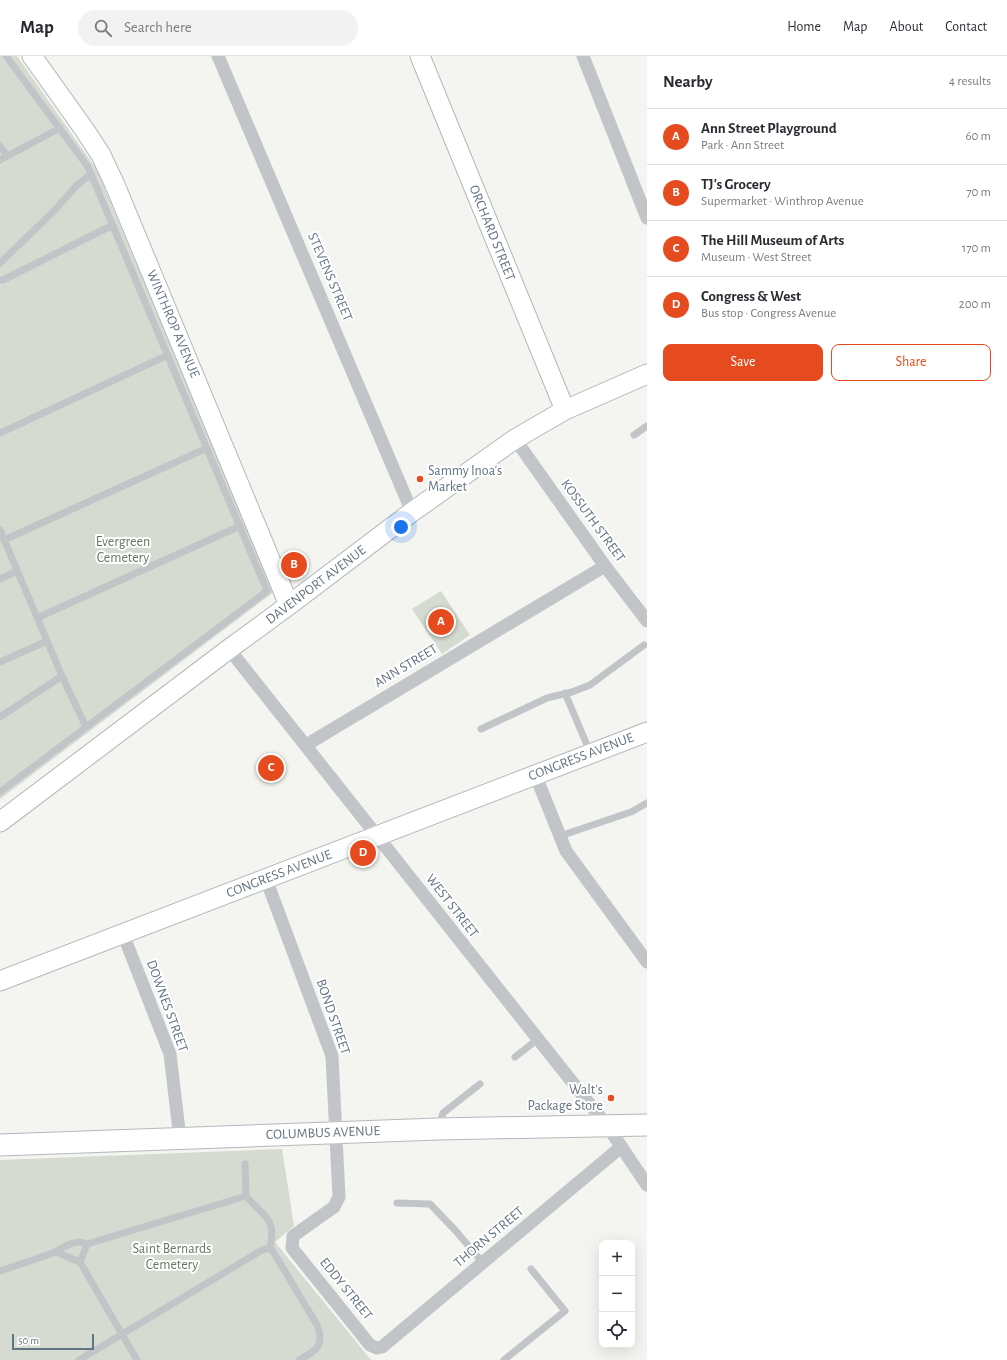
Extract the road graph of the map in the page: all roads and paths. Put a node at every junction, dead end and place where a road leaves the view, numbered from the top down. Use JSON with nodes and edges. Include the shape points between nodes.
{"nodes":[{"id":1,"x":6,"y":56,"type":"edge"},
{"id":2,"x":32,"y":56,"type":"edge"},
{"id":3,"x":218,"y":56,"type":"edge"},
{"id":4,"x":420,"y":56,"type":"edge"},
{"id":5,"x":583,"y":56,"type":"edge"},
{"id":6,"x":60,"y":128,"type":"junction"},
{"id":7,"x":0,"y":146,"type":"edge"},
{"id":8,"x":7,"y":156,"type":"junction"},
{"id":9,"x":0,"y":160,"type":"edge"},
{"id":10,"x":91,"y":174,"type":"junction"},
{"id":11,"x":647,"y":218,"type":"edge"},
{"id":12,"x":113,"y":225,"type":"junction"},
{"id":13,"x":0,"y":263,"type":"edge"},
{"id":14,"x":0,"y":280,"type":"edge"},
{"id":15,"x":168,"y":356,"type":"junction"},
{"id":16,"x":647,"y":374,"type":"edge"},
{"id":17,"x":565,"y":410,"type":"junction"},
{"id":18,"x":647,"y":426,"type":"edge"},
{"id":19,"x":0,"y":433,"type":"edge"},
{"id":20,"x":634,"y":435,"type":"dead end"},
{"id":21,"x":515,"y":439,"type":"junction"},
{"id":22,"x":207,"y":448,"type":"junction"},
{"id":23,"x":412,"y":512,"type":"junction"},
{"id":24,"x":240,"y":526,"type":"junction"},
{"id":25,"x":0,"y":530,"type":"edge"},
{"id":26,"x":4,"y":540,"type":"junction"},
{"id":27,"x":605,"y":566,"type":"junction"},
{"id":28,"x":17,"y":571,"type":"junction"},
{"id":29,"x":0,"y":579,"type":"edge"},
{"id":30,"x":289,"y":605,"type":"junction"},
{"id":31,"x":37,"y":618,"type":"junction"},
{"id":32,"x":647,"y":621,"type":"edge"},
{"id":33,"x":47,"y":641,"type":"junction"},
{"id":34,"x":644,"y":645,"type":"dead end"},
{"id":35,"x":229,"y":649,"type":"junction"},
{"id":36,"x":0,"y":662,"type":"edge"},
{"id":37,"x":62,"y":676,"type":"junction"},
{"id":38,"x":565,"y":693,"type":"junction"},
{"id":39,"x":0,"y":717,"type":"edge"},
{"id":40,"x":86,"y":727,"type":"junction"},
{"id":41,"x":481,"y":728,"type":"dead end"},
{"id":42,"x":647,"y":732,"type":"edge"},
{"id":43,"x":306,"y":745,"type":"junction"},
{"id":44,"x":590,"y":753,"type":"junction"},
{"id":45,"x":535,"y":774,"type":"junction"},
{"id":46,"x":0,"y":792,"type":"edge"},
{"id":47,"x":647,"y":803,"type":"edge"},
{"id":48,"x":0,"y":822,"type":"edge"},
{"id":49,"x":377,"y":836,"type":"junction"},
{"id":50,"x":560,"y":836,"type":"junction"},
{"id":51,"x":266,"y":879,"type":"junction"},
{"id":52,"x":123,"y":934,"type":"junction"},
{"id":53,"x":647,"y":962,"type":"edge"},
{"id":54,"x":0,"y":981,"type":"edge"},
{"id":55,"x":538,"y":1039,"type":"junction"},
{"id":56,"x":515,"y":1057,"type":"dead end"},
{"id":57,"x":480,"y":1084,"type":"dead end"},
{"id":58,"x":647,"y":1125,"type":"edge"},
{"id":59,"x":608,"y":1127,"type":"junction"},
{"id":60,"x":438,"y":1129,"type":"junction"},
{"id":61,"x":336,"y":1133,"type":"junction"},
{"id":62,"x":180,"y":1139,"type":"junction"},
{"id":63,"x":0,"y":1145,"type":"edge"},
{"id":64,"x":621,"y":1147,"type":"junction"},
{"id":65,"x":246,"y":1164,"type":"dead end"},
{"id":66,"x":647,"y":1185,"type":"edge"},
{"id":67,"x":246,"y":1196,"type":"junction"},
{"id":68,"x":397,"y":1202,"type":"dead end"},
{"id":69,"x":87,"y":1244,"type":"junction"},
{"id":70,"x":270,"y":1248,"type":"junction"},
{"id":71,"x":292,"y":1248,"type":"joint"},
{"id":72,"x":56,"y":1252,"type":"junction"},
{"id":73,"x":80,"y":1262,"type":"junction"},
{"id":74,"x":483,"y":1263,"type":"junction"},
{"id":75,"x":531,"y":1269,"type":"dead end"},
{"id":76,"x":0,"y":1270,"type":"edge"},
{"id":77,"x":123,"y":1334,"type":"junction"},
{"id":78,"x":377,"y":1348,"type":"joint"},
{"id":79,"x":79,"y":1360,"type":"edge"},
{"id":80,"x":137,"y":1360,"type":"edge"},
{"id":81,"x":299,"y":1360,"type":"edge"},
{"id":82,"x":504,"y":1360,"type":"edge"}],
"edges":[{"from":1,"to":6,"type":"lane"},
{"from":2,"to":30,"type":"main road","name":"WINTHROP AVENUE","via":[[101,155]]},
{"from":3,"to":23,"type":"street","name":"STEVENS STREET"},
{"from":4,"to":17,"type":"main road","name":"ORCHARD STREET"},
{"from":5,"to":11,"type":"street"},
{"from":6,"to":8,"type":"lane"},
{"from":6,"to":10,"type":"lane"},
{"from":7,"to":8,"type":"lane"},
{"from":8,"to":9,"type":"lane"},
{"from":10,"to":12,"type":"lane"},
{"from":10,"to":13,"type":"lane"},
{"from":12,"to":14,"type":"lane"},
{"from":12,"to":15,"type":"lane"},
{"from":15,"to":19,"type":"lane"},
{"from":15,"to":22,"type":"lane"},
{"from":16,"to":17,"type":"main road","name":"DAVENPORT AVENUE"},
{"from":17,"to":21,"type":"main road","name":"DAVENPORT AVENUE"},
{"from":18,"to":20,"type":"lane"},
{"from":21,"to":23,"type":"main road","name":"DAVENPORT AVENUE"},
{"from":21,"to":27,"type":"street","name":"KOSSUTH STREET"},
{"from":22,"to":24,"type":"lane"},
{"from":22,"to":26,"type":"lane"},
{"from":23,"to":30,"type":"main road","name":"DAVENPORT AVENUE"},
{"from":24,"to":31,"type":"lane"},
{"from":24,"to":40,"type":"lane","via":[[267,591]]},
{"from":25,"to":26,"type":"lane"},
{"from":26,"to":28,"type":"lane"},
{"from":27,"to":32,"type":"street","name":"KOSSUTH STREET"},
{"from":27,"to":43,"type":"street","name":"ANN STREET"},
{"from":28,"to":29,"type":"lane"},
{"from":28,"to":31,"type":"lane"},
{"from":30,"to":35,"type":"main road","name":"DAVENPORT AVENUE"},
{"from":31,"to":33,"type":"lane"},
{"from":33,"to":36,"type":"lane"},
{"from":33,"to":37,"type":"lane"},
{"from":34,"to":38,"type":"lane","via":[[590,685]]},
{"from":35,"to":43,"type":"street","name":"WEST STREET"},
{"from":35,"to":48,"type":"main road","name":"DAVENPORT AVENUE"},
{"from":37,"to":39,"type":"lane"},
{"from":37,"to":40,"type":"lane"},
{"from":38,"to":41,"type":"lane","via":[[547,698]]},
{"from":38,"to":44,"type":"lane"},
{"from":40,"to":46,"type":"lane"},
{"from":42,"to":44,"type":"main road","name":"CONGRESS AVENUE"},
{"from":43,"to":49,"type":"street","name":"WEST STREET"},
{"from":44,"to":45,"type":"main road","name":"CONGRESS AVENUE"},
{"from":45,"to":49,"type":"main road","name":"CONGRESS AVENUE"},
{"from":45,"to":50,"type":"street"},
{"from":47,"to":50,"type":"lane","via":[[631,812]]},
{"from":49,"to":51,"type":"main road","name":"CONGRESS AVENUE"},
{"from":49,"to":55,"type":"street","name":"WEST STREET"},
{"from":50,"to":53,"type":"street","via":[[566,851]]},
{"from":51,"to":52,"type":"main road","name":"CONGRESS AVENUE"},
{"from":51,"to":61,"type":"street","name":"BOND STREET","via":[[332,1056]]},
{"from":52,"to":54,"type":"main road","name":"CONGRESS AVENUE"},
{"from":52,"to":62,"type":"street","name":"DOWNES STREET","via":[[170,1054]]},
{"from":55,"to":56,"type":"lane"},
{"from":55,"to":59,"type":"street","name":"WEST STREET"},
{"from":57,"to":60,"type":"lane","via":[[443,1113]]},
{"from":58,"to":59,"type":"main road","name":"COLUMBUS AVENUE"},
{"from":59,"to":60,"type":"main road","name":"COLUMBUS AVENUE"},
{"from":59,"to":64,"type":"street","name":"WEST STREET"},
{"from":60,"to":61,"type":"main road","name":"COLUMBUS AVENUE"},
{"from":61,"to":62,"type":"main road","name":"COLUMBUS AVENUE"},
{"from":61,"to":71,"type":"street","name":"BOND STREET","via":[[339,1197],[334,1207],[293,1236]]},
{"from":62,"to":63,"type":"main road","name":"COLUMBUS AVENUE"},
{"from":64,"to":66,"type":"street","name":"WEST STREET"},
{"from":64,"to":74,"type":"street","name":"THORN STREET"},
{"from":65,"to":67,"type":"lane"},
{"from":67,"to":69,"type":"lane"},
{"from":67,"to":70,"type":"lane","via":[[271,1224],[273,1232]]},
{"from":68,"to":74,"type":"lane","via":[[430,1204]]},
{"from":69,"to":72,"type":"lane","via":[[78,1242],[62,1247]]},
{"from":69,"to":73,"type":"lane"},
{"from":70,"to":77,"type":"lane","via":[[262,1250]]},
{"from":70,"to":81,"type":"lane","via":[[320,1334],[319,1347]]},
{"from":71,"to":78,"type":"street","name":"EDDY STREET","via":[[370,1345]]},
{"from":72,"to":73,"type":"lane"},
{"from":72,"to":76,"type":"lane"},
{"from":73,"to":77,"type":"lane"},
{"from":74,"to":78,"type":"street","name":"THORN STREET","via":[[382,1348]]},
{"from":75,"to":82,"type":"lane","via":[[565,1311]]},
{"from":77,"to":79,"type":"lane"},
{"from":77,"to":80,"type":"lane"}]}
